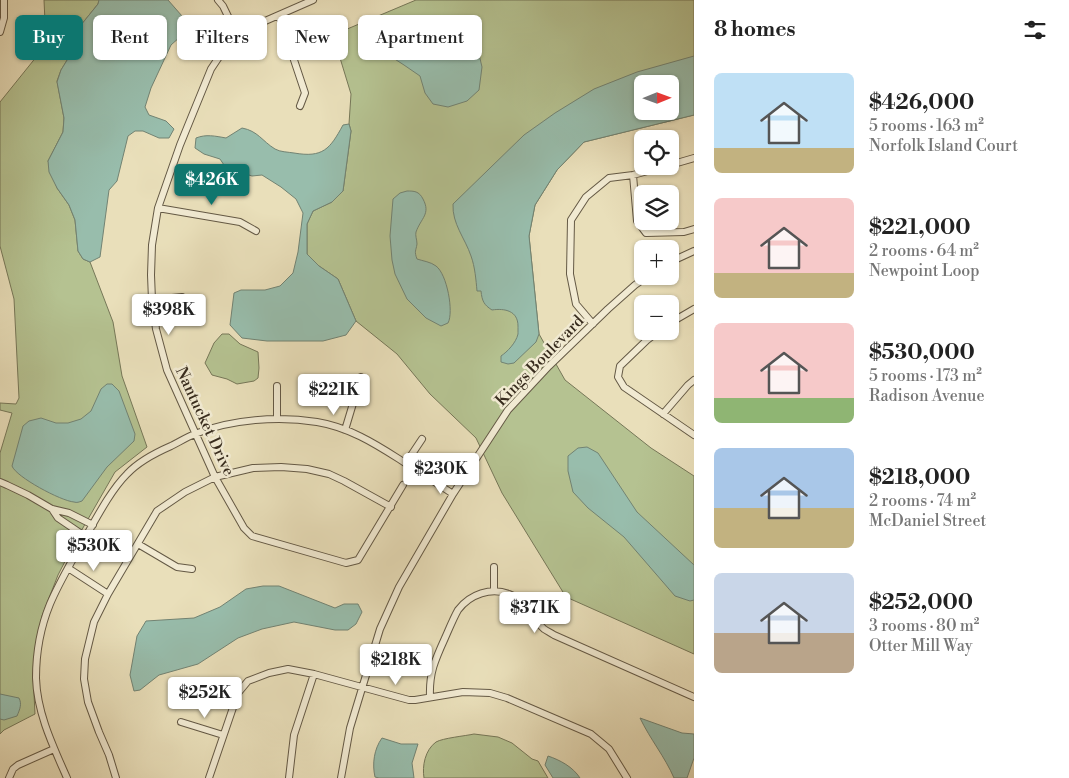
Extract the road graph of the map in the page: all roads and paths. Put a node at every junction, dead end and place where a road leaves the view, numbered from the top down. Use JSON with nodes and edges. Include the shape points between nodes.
{"nodes":[{"id":1,"x":4,"y":0,"type":"edge"},
{"id":2,"x":218,"y":0,"type":"edge"},
{"id":3,"x":313,"y":0,"type":"edge"},
{"id":4,"x":295,"y":3,"type":"edge"},
{"id":5,"x":227,"y":15,"type":"edge"},
{"id":6,"x":279,"y":15,"type":"edge"},
{"id":7,"x":0,"y":32,"type":"edge"},
{"id":8,"x":217,"y":60,"type":"edge"},
{"id":9,"x":294,"y":60,"type":"edge"},
{"id":10,"x":300,"y":106,"type":"dead end"},
{"id":11,"x":694,"y":158,"type":"edge"},
{"id":12,"x":679,"y":162,"type":"edge"},
{"id":13,"x":633,"y":175,"type":"joint"},
{"id":14,"x":158,"y":208,"type":"junction"},
{"id":15,"x":694,"y":229,"type":"edge"},
{"id":16,"x":256,"y":231,"type":"dead end"},
{"id":17,"x":694,"y":251,"type":"edge"},
{"id":18,"x":679,"y":258,"type":"edge"},
{"id":19,"x":636,"y":285,"type":"edge"},
{"id":20,"x":182,"y":297,"type":"dead end"},
{"id":21,"x":152,"y":300,"type":"junction"},
{"id":22,"x":694,"y":309,"type":"edge"},
{"id":23,"x":679,"y":318,"type":"edge"},
{"id":24,"x":593,"y":324,"type":"junction"},
{"id":25,"x":647,"y":340,"type":"edge"},
{"id":26,"x":361,"y":377,"type":"dead end"},
{"id":27,"x":694,"y":380,"type":"edge"},
{"id":28,"x":277,"y":386,"type":"dead end"},
{"id":29,"x":662,"y":414,"type":"junction"},
{"id":30,"x":277,"y":419,"type":"junction"},
{"id":31,"x":345,"y":430,"type":"junction"},
{"id":32,"x":196,"y":433,"type":"junction"},
{"id":33,"x":694,"y":435,"type":"edge"},
{"id":34,"x":422,"y":439,"type":"dead end"},
{"id":35,"x":406,"y":463,"type":"junction"},
{"id":36,"x":215,"y":477,"type":"junction"},
{"id":37,"x":0,"y":482,"type":"edge"},
{"id":38,"x":403,"y":485,"type":"dead end"},
{"id":39,"x":453,"y":494,"type":"junction"},
{"id":40,"x":390,"y":507,"type":"junction"},
{"id":41,"x":52,"y":509,"type":"junction"},
{"id":42,"x":92,"y":525,"type":"junction"},
{"id":43,"x":86,"y":537,"type":"junction"},
{"id":44,"x":138,"y":544,"type":"junction"},
{"id":45,"x":494,"y":567,"type":"dead end"},
{"id":46,"x":68,"y":568,"type":"junction"},
{"id":47,"x":192,"y":569,"type":"dead end"},
{"id":48,"x":494,"y":591,"type":"junction"},
{"id":49,"x":108,"y":594,"type":"junction"},
{"id":50,"x":314,"y":674,"type":"junction"},
{"id":51,"x":361,"y":688,"type":"junction"},
{"id":52,"x":430,"y":697,"type":"junction"},
{"id":53,"x":694,"y":697,"type":"edge"},
{"id":54,"x":181,"y":722,"type":"dead end"},
{"id":55,"x":223,"y":735,"type":"junction"},
{"id":56,"x":54,"y":749,"type":"junction"},
{"id":57,"x":9,"y":778,"type":"edge"},
{"id":58,"x":67,"y":778,"type":"edge"},
{"id":59,"x":116,"y":778,"type":"edge"},
{"id":60,"x":209,"y":778,"type":"edge"},
{"id":61,"x":289,"y":778,"type":"edge"},
{"id":62,"x":341,"y":778,"type":"edge"},
{"id":63,"x":627,"y":778,"type":"edge"}],
"edges":[{"from":1,"to":7,"type":"street"},
{"from":2,"to":5,"type":"street"},
{"from":3,"to":4,"type":"street","name":"Nantucket Drive"},
{"from":4,"to":6,"type":"street","name":"Nantucket Drive"},
{"from":8,"to":14,"type":"street","name":"Nantucket Drive","via":[[180,145]]},
{"from":9,"to":10,"type":"street","via":[[305,93]]},
{"from":11,"to":12,"type":"street"},
{"from":13,"to":15,"type":"street","via":[[637,221],[646,233]]},
{"from":13,"to":24,"type":"street","via":[[609,178],[586,197],[571,220],[570,274],[576,304]]},
{"from":14,"to":16,"type":"street","via":[[240,222]]},
{"from":14,"to":21,"type":"street","name":"Nantucket Drive","via":[[152,245]]},
{"from":17,"to":18,"type":"street"},
{"from":19,"to":24,"type":"street","name":"Kings Boulevard"},
{"from":20,"to":21,"type":"street"},
{"from":21,"to":32,"type":"street","name":"Nantucket Drive","via":[[167,370]]},
{"from":22,"to":23,"type":"street"},
{"from":24,"to":39,"type":"street","name":"Kings Boulevard","via":[[508,410]]},
{"from":25,"to":29,"type":"street","via":[[620,366],[618,377],[624,387]]},
{"from":26,"to":31,"type":"street"},
{"from":27,"to":29,"type":"street"},
{"from":28,"to":30,"type":"street"},
{"from":29,"to":33,"type":"street"},
{"from":30,"to":31,"type":"street","via":[[319,422]]},
{"from":30,"to":32,"type":"street","via":[[229,424]]},
{"from":31,"to":35,"type":"street","via":[[369,440]]},
{"from":32,"to":36,"type":"street","name":"Nantucket Drive"},
{"from":32,"to":42,"type":"street","via":[[144,459],[127,474],[115,487]]},
{"from":34,"to":35,"type":"street"},
{"from":35,"to":39,"type":"street"},
{"from":36,"to":40,"type":"street","via":[[253,468],[281,466],[307,469],[344,481]]},
{"from":36,"to":40,"type":"street","name":"Nantucket Drive","via":[[244,528],[252,536],[346,563],[358,560]]},
{"from":36,"to":44,"type":"street","via":[[157,511]]},
{"from":37,"to":41,"type":"street"},
{"from":38,"to":40,"type":"street","name":"Nantucket Drive"},
{"from":39,"to":51,"type":"street","name":"Kings Boulevard","via":[[399,587],[380,629]]},
{"from":41,"to":42,"type":"street","via":[[69,513]]},
{"from":41,"to":43,"type":"street","via":[[58,518]]},
{"from":42,"to":43,"type":"street"},
{"from":43,"to":46,"type":"street"},
{"from":44,"to":47,"type":"street","via":[[176,567]]},
{"from":44,"to":49,"type":"street"},
{"from":45,"to":48,"type":"street"},
{"from":46,"to":49,"type":"street"},
{"from":46,"to":56,"type":"street","via":[[50,604],[37,656],[39,701]]},
{"from":48,"to":52,"type":"street","via":[[472,597],[457,612],[432,672]]},
{"from":48,"to":53,"type":"street","via":[[521,600],[544,629],[554,635]]},
{"from":49,"to":59,"type":"street","via":[[94,622],[84,659],[84,679],[88,702]]},
{"from":50,"to":51,"type":"street"},
{"from":50,"to":55,"type":"street","via":[[288,669],[248,681],[238,693]]},
{"from":50,"to":61,"type":"street","via":[[294,735]]},
{"from":51,"to":52,"type":"street","via":[[409,700]]},
{"from":51,"to":62,"type":"street","name":"Kings Boulevard"},
{"from":52,"to":63,"type":"street","via":[[481,692],[537,710],[591,734],[609,749]]},
{"from":54,"to":55,"type":"street"},
{"from":55,"to":60,"type":"street"},
{"from":56,"to":57,"type":"street","via":[[18,765]]},
{"from":56,"to":58,"type":"street"}]}
